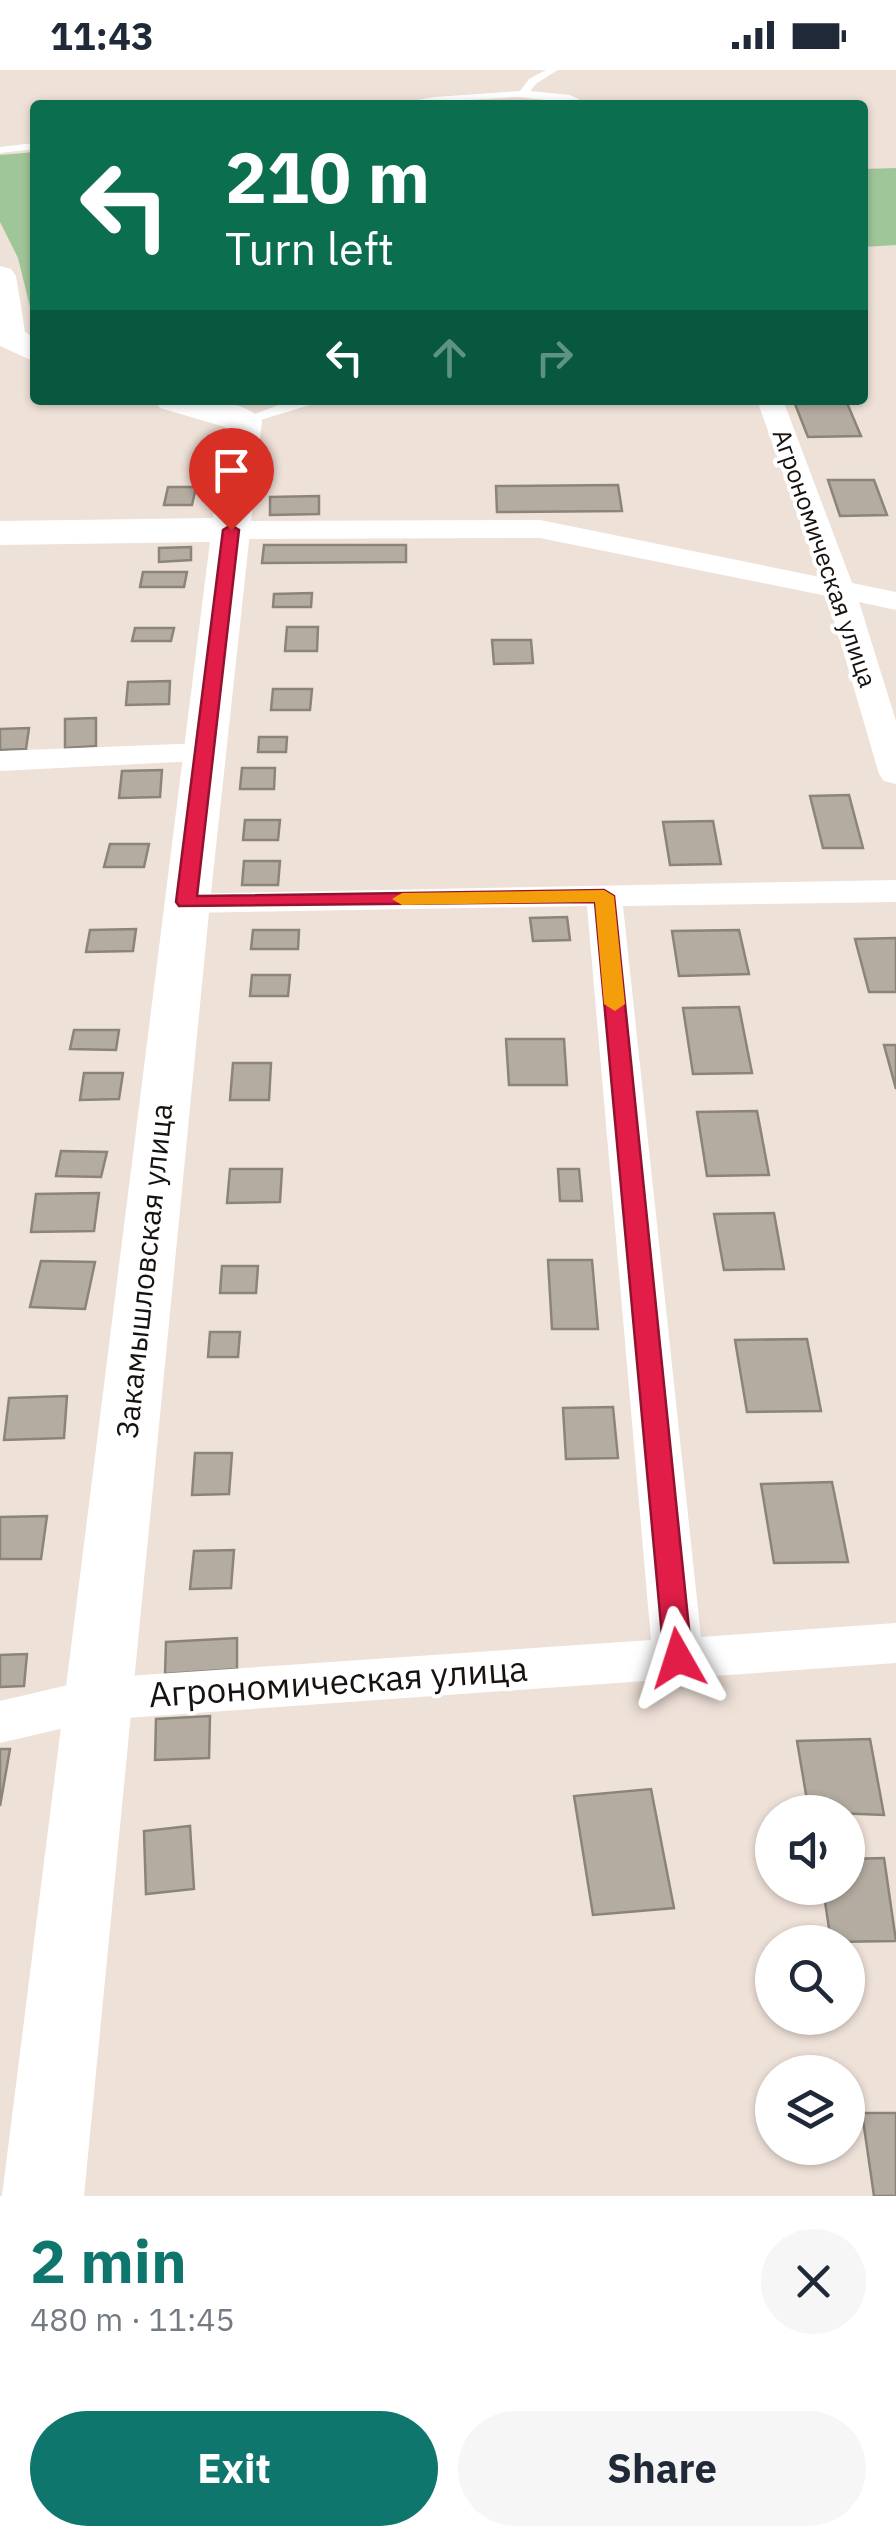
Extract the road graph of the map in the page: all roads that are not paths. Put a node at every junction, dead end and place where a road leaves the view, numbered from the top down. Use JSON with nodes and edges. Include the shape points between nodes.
{"nodes":[{"id":1,"x":553,"y":70,"type":"edge"},
{"id":2,"x":522,"y":95,"type":"junction"},
{"id":3,"x":457,"y":100,"type":"edge"},
{"id":4,"x":578,"y":100,"type":"edge"},
{"id":5,"x":30,"y":147,"type":"edge"},
{"id":6,"x":0,"y":150,"type":"edge"},
{"id":7,"x":0,"y":276,"type":"edge"},
{"id":8,"x":15,"y":344,"type":"edge"},
{"id":9,"x":190,"y":405,"type":"edge"},
{"id":10,"x":289,"y":405,"type":"edge"},
{"id":11,"x":772,"y":405,"type":"edge"},
{"id":12,"x":244,"y":420,"type":"junction"},
{"id":13,"x":231,"y":530,"type":"junction"},
{"id":14,"x":0,"y":533,"type":"edge"},
{"id":15,"x":840,"y":590,"type":"junction"},
{"id":16,"x":896,"y":601,"type":"edge"},
{"id":17,"x":204,"y":752,"type":"junction"},
{"id":18,"x":0,"y":761,"type":"edge"},
{"id":19,"x":896,"y":774,"type":"edge"},
{"id":20,"x":896,"y":892,"type":"edge"},
{"id":21,"x":604,"y":896,"type":"junction"},
{"id":22,"x":186,"y":902,"type":"junction"},
{"id":23,"x":896,"y":1643,"type":"edge"},
{"id":24,"x":678,"y":1658,"type":"junction"},
{"id":25,"x":98,"y":1699,"type":"junction"},
{"id":26,"x":0,"y":1722,"type":"edge"},
{"id":27,"x":43,"y":2196,"type":"edge"}],
"edges":[{"from":1,"to":2,"type":"lane"},
{"from":2,"to":3,"type":"lane"},
{"from":2,"to":4,"type":"lane"},
{"from":5,"to":6,"type":"lane"},
{"from":7,"to":8,"type":"street"},
{"from":9,"to":12,"type":"street"},
{"from":10,"to":12,"type":"lane"},
{"from":11,"to":15,"type":"street","name":"Агрономическая улица"},
{"from":12,"to":13,"type":"street","name":"Закамышловская улица"},
{"from":13,"to":14,"type":"street"},
{"from":13,"to":15,"type":"street","via":[[540,529]]},
{"from":13,"to":17,"type":"street","name":"Закамышловская улица"},
{"from":15,"to":16,"type":"street"},
{"from":15,"to":19,"type":"street","name":"Агрономическая улица"},
{"from":17,"to":18,"type":"street"},
{"from":17,"to":22,"type":"street","name":"Закамышловская улица"},
{"from":20,"to":21,"type":"street"},
{"from":21,"to":22,"type":"street"},
{"from":21,"to":24,"type":"street"},
{"from":22,"to":25,"type":"street","name":"Закамышловская улица"},
{"from":23,"to":24,"type":"street","name":"Агрономическая улица"},
{"from":24,"to":25,"type":"street","name":"Агрономическая улица"},
{"from":25,"to":26,"type":"street","name":"Агрономическая улица"},
{"from":25,"to":27,"type":"street","name":"Закамышловская улица"}]}
